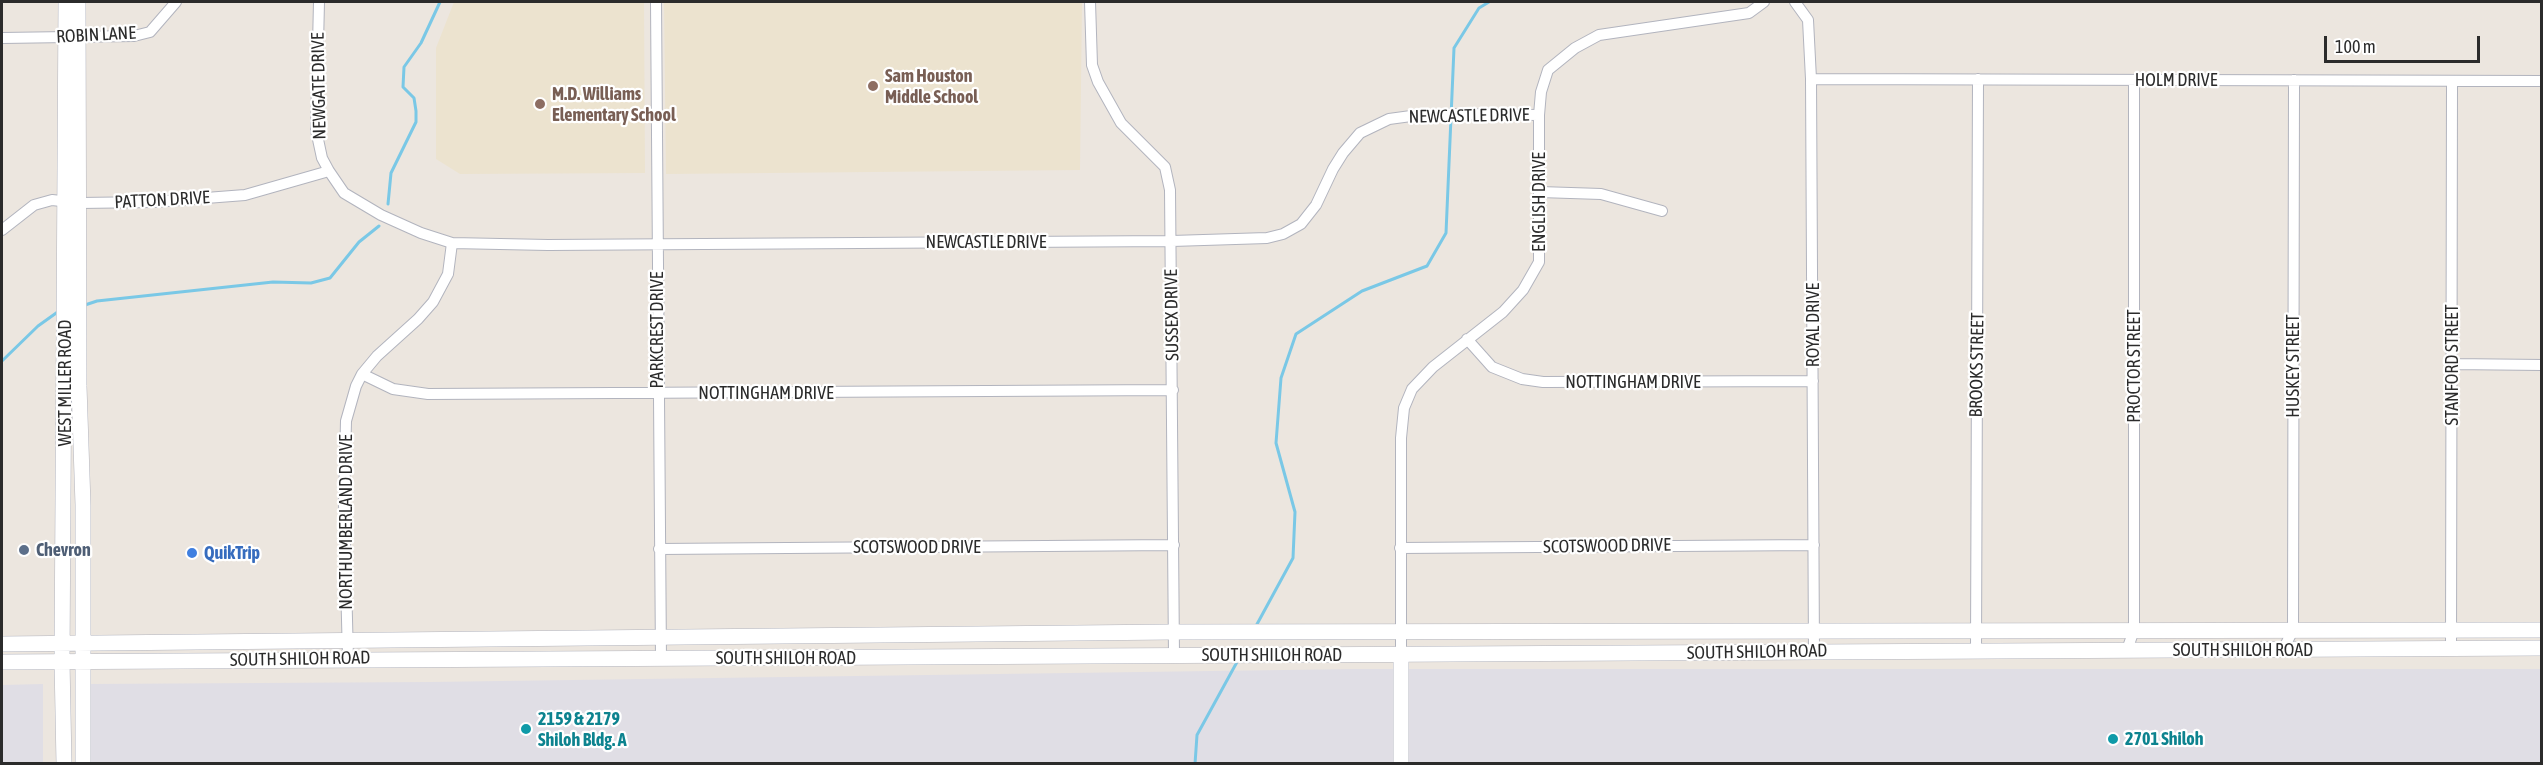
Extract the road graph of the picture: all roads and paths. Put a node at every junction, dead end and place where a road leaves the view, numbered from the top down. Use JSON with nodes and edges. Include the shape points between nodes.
{"nodes":[{"id":1,"x":66,"y":2,"type":"edge"},
{"id":2,"x":78,"y":2,"type":"edge"},
{"id":3,"x":176,"y":2,"type":"edge"},
{"id":4,"x":319,"y":2,"type":"edge"},
{"id":5,"x":656,"y":2,"type":"edge"},
{"id":6,"x":1090,"y":2,"type":"edge"},
{"id":7,"x":1764,"y":2,"type":"edge"},
{"id":8,"x":1795,"y":2,"type":"edge"},
{"id":9,"x":2,"y":38,"type":"edge"},
{"id":10,"x":72,"y":38,"type":"junction"},
{"id":11,"x":1811,"y":79,"type":"junction"},
{"id":12,"x":1978,"y":79,"type":"junction"},
{"id":13,"x":2134,"y":80,"type":"junction"},
{"id":14,"x":2294,"y":80,"type":"junction"},
{"id":15,"x":2452,"y":81,"type":"junction"},
{"id":16,"x":2541,"y":81,"type":"edge"},
{"id":17,"x":1539,"y":115,"type":"junction"},
{"id":18,"x":329,"y":171,"type":"junction"},
{"id":19,"x":1540,"y":192,"type":"junction"},
{"id":20,"x":72,"y":202,"type":"junction"},
{"id":21,"x":1662,"y":211,"type":"dead end"},
{"id":22,"x":381,"y":214,"type":"joint"},
{"id":23,"x":2,"y":230,"type":"edge"},
{"id":24,"x":1172,"y":241,"type":"junction"},
{"id":25,"x":452,"y":243,"type":"junction"},
{"id":26,"x":657,"y":244,"type":"junction"},
{"id":27,"x":1467,"y":339,"type":"junction"},
{"id":28,"x":2452,"y":364,"type":"junction"},
{"id":29,"x":2541,"y":365,"type":"edge"},
{"id":30,"x":362,"y":374,"type":"junction"},
{"id":31,"x":1813,"y":381,"type":"junction"},
{"id":32,"x":1173,"y":390,"type":"junction"},
{"id":33,"x":657,"y":393,"type":"junction"},
{"id":34,"x":1174,"y":545,"type":"junction"},
{"id":35,"x":1814,"y":545,"type":"junction"},
{"id":36,"x":1400,"y":548,"type":"junction"},
{"id":37,"x":659,"y":549,"type":"junction"},
{"id":38,"x":2134,"y":630,"type":"junction"},
{"id":39,"x":2293,"y":630,"type":"junction"},
{"id":40,"x":2451,"y":630,"type":"junction"},
{"id":41,"x":2541,"y":630,"type":"edge"},
{"id":42,"x":1400,"y":631,"type":"junction"},
{"id":43,"x":1813,"y":631,"type":"junction"},
{"id":44,"x":1975,"y":631,"type":"junction"},
{"id":45,"x":1173,"y":632,"type":"junction"},
{"id":46,"x":661,"y":638,"type":"junction"},
{"id":47,"x":348,"y":642,"type":"junction"},
{"id":48,"x":2,"y":644,"type":"edge"},
{"id":49,"x":63,"y":644,"type":"junction"},
{"id":50,"x":82,"y":644,"type":"junction"},
{"id":51,"x":2541,"y":648,"type":"edge"},
{"id":52,"x":2451,"y":649,"type":"junction"},
{"id":53,"x":2127,"y":650,"type":"junction"},
{"id":54,"x":2283,"y":650,"type":"junction"},
{"id":55,"x":1976,"y":651,"type":"junction"},
{"id":56,"x":1814,"y":652,"type":"junction"},
{"id":57,"x":1174,"y":655,"type":"junction"},
{"id":58,"x":1401,"y":656,"type":"junction"},
{"id":59,"x":348,"y":658,"type":"junction"},
{"id":60,"x":661,"y":659,"type":"junction"},
{"id":61,"x":82,"y":661,"type":"junction"},
{"id":62,"x":2,"y":662,"type":"edge"},
{"id":63,"x":62,"y":662,"type":"junction"},
{"id":64,"x":64,"y":764,"type":"edge"},
{"id":65,"x":83,"y":764,"type":"edge"},
{"id":66,"x":1401,"y":764,"type":"edge"}],
"edges":[{"from":1,"to":10,"type":"main road","name":"WEST MILLER ROAD"},
{"from":2,"to":10,"type":"main road","name":"WEST MILLER ROAD"},
{"from":3,"to":10,"type":"street","name":"ROBIN LANE","via":[[150,32]]},
{"from":4,"to":18,"type":"street","name":"NEWGATE DRIVE","via":[[316,130]]},
{"from":5,"to":26,"type":"street","name":"PARKCREST DRIVE"},
{"from":6,"to":24,"type":"street","name":"SUSSEX DRIVE","via":[[1092,65],[1121,123],[1166,167]]},
{"from":7,"to":17,"type":"street","name":"ENGLISH DRIVE","via":[[1749,13],[1599,35],[1548,70]]},
{"from":8,"to":11,"type":"street","name":"ROYAL DRIVE","via":[[1808,20]]},
{"from":9,"to":10,"type":"street","name":"ROBIN LANE"},
{"from":10,"to":20,"type":"main road","name":"WEST MILLER ROAD"},
{"from":11,"to":12,"type":"street","name":"HOLM DRIVE"},
{"from":11,"to":31,"type":"street","name":"ROYAL DRIVE"},
{"from":12,"to":13,"type":"street","name":"HOLM DRIVE"},
{"from":12,"to":44,"type":"street","name":"BROOKS STREET"},
{"from":13,"to":14,"type":"street","name":"HOLM DRIVE"},
{"from":13,"to":38,"type":"street","name":"PROCTOR STREET"},
{"from":14,"to":15,"type":"street","name":"HOLM DRIVE"},
{"from":14,"to":39,"type":"street","name":"HUSKEY STREET"},
{"from":15,"to":16,"type":"street","name":"HOLM DRIVE"},
{"from":15,"to":28,"type":"street","name":"STANFORD STREET"},
{"from":17,"to":19,"type":"street","name":"ENGLISH DRIVE"},
{"from":17,"to":24,"type":"street","name":"NEWCASTLE DRIVE","via":[[1448,114],[1389,119],[1360,133],[1333,169],[1316,206],[1301,224],[1267,238]]},
{"from":18,"to":20,"type":"street","name":"PATTON DRIVE","via":[[245,195],[154,202]]},
{"from":18,"to":22,"type":"street","name":"NEWGATE DRIVE","via":[[344,193]]},
{"from":19,"to":21,"type":"street","via":[[1601,194]]},
{"from":19,"to":27,"type":"street","name":"ENGLISH DRIVE","via":[[1539,262],[1510,304]]},
{"from":20,"to":23,"type":"street","name":"PATTON DRIVE","via":[[52,200],[34,205]]},
{"from":20,"to":49,"type":"main road","name":"WEST MILLER ROAD"},
{"from":20,"to":50,"type":"main road","name":"WEST MILLER ROAD"},
{"from":22,"to":25,"type":"street","name":"NEWCASTLE DRIVE"},
{"from":24,"to":26,"type":"street","name":"NEWCASTLE DRIVE"},
{"from":24,"to":32,"type":"street","name":"SUSSEX DRIVE"},
{"from":25,"to":26,"type":"street","name":"NEWCASTLE DRIVE"},
{"from":25,"to":30,"type":"street","name":"NORTHUMBERLAND DRIVE","via":[[448,274],[433,302]]},
{"from":26,"to":33,"type":"street","name":"PARKCREST DRIVE"},
{"from":27,"to":31,"type":"street","name":"NOTTINGHAM DRIVE","via":[[1492,367],[1543,382]]},
{"from":27,"to":36,"type":"street","name":"ENGLISH DRIVE","via":[[1412,389],[1404,408]]},
{"from":28,"to":29,"type":"street"},
{"from":28,"to":40,"type":"street","name":"STANFORD STREET"},
{"from":30,"to":33,"type":"street","name":"NOTTINGHAM DRIVE","via":[[408,393]]},
{"from":30,"to":47,"type":"street","name":"NORTHUMBERLAND DRIVE","via":[[346,421]]},
{"from":31,"to":35,"type":"street","name":"ROYAL DRIVE"},
{"from":32,"to":33,"type":"street","name":"NOTTINGHAM DRIVE"},
{"from":32,"to":34,"type":"street","name":"SUSSEX DRIVE"},
{"from":33,"to":37,"type":"street","name":"PARKCREST DRIVE"},
{"from":34,"to":37,"type":"street","name":"SCOTSWOOD DRIVE"},
{"from":34,"to":45,"type":"street","name":"SUSSEX DRIVE"},
{"from":35,"to":36,"type":"street","name":"SCOTSWOOD DRIVE"},
{"from":35,"to":43,"type":"street","name":"ROYAL DRIVE"},
{"from":36,"to":42,"type":"street","name":"ENGLISH DRIVE"},
{"from":37,"to":46,"type":"street","name":"PARKCREST DRIVE"},
{"from":38,"to":39,"type":"main road","name":"SOUTH SHILOH ROAD"},
{"from":38,"to":44,"type":"main road","name":"SOUTH SHILOH ROAD"},
{"from":38,"to":53,"type":"street","name":"PROCTOR STREET"},
{"from":39,"to":40,"type":"main road","name":"SOUTH SHILOH ROAD"},
{"from":39,"to":54,"type":"street","name":"HUSKEY STREET"},
{"from":40,"to":41,"type":"main road","name":"SOUTH SHILOH ROAD"},
{"from":40,"to":52,"type":"street","name":"STANFORD STREET"},
{"from":42,"to":43,"type":"main road","name":"SOUTH SHILOH ROAD"},
{"from":42,"to":45,"type":"main road","name":"SOUTH SHILOH ROAD"},
{"from":42,"to":58,"type":"street","name":"ENGLISH DRIVE"},
{"from":43,"to":44,"type":"main road","name":"SOUTH SHILOH ROAD"},
{"from":43,"to":56,"type":"street","name":"ROYAL DRIVE"},
{"from":44,"to":55,"type":"street","name":"BROOKS STREET"},
{"from":45,"to":46,"type":"main road","name":"SOUTH SHILOH ROAD"},
{"from":45,"to":57,"type":"street","name":"SUSSEX DRIVE"},
{"from":46,"to":47,"type":"main road","name":"SOUTH SHILOH ROAD"},
{"from":46,"to":60,"type":"street","name":"PARKCREST DRIVE"},
{"from":47,"to":50,"type":"main road","name":"SOUTH SHILOH ROAD"},
{"from":47,"to":59,"type":"street","name":"NORTHUMBERLAND DRIVE"},
{"from":48,"to":49,"type":"main road","name":"SOUTH SHILOH ROAD"},
{"from":49,"to":50,"type":"main road","name":"SOUTH SHILOH ROAD"},
{"from":49,"to":63,"type":"main road","name":"WEST MILLER ROAD"},
{"from":50,"to":61,"type":"main road","name":"WEST MILLER ROAD"},
{"from":51,"to":52,"type":"main road","name":"SOUTH SHILOH ROAD"},
{"from":52,"to":54,"type":"main road","name":"SOUTH SHILOH ROAD"},
{"from":53,"to":54,"type":"main road","name":"SOUTH SHILOH ROAD"},
{"from":53,"to":55,"type":"main road","name":"SOUTH SHILOH ROAD"},
{"from":55,"to":56,"type":"main road","name":"SOUTH SHILOH ROAD"},
{"from":56,"to":58,"type":"main road","name":"SOUTH SHILOH ROAD"},
{"from":57,"to":58,"type":"main road","name":"SOUTH SHILOH ROAD"},
{"from":57,"to":60,"type":"main road","name":"SOUTH SHILOH ROAD"},
{"from":58,"to":66,"type":"main road"},
{"from":59,"to":60,"type":"main road","name":"SOUTH SHILOH ROAD"},
{"from":59,"to":61,"type":"main road","name":"SOUTH SHILOH ROAD"},
{"from":61,"to":63,"type":"main road","name":"SOUTH SHILOH ROAD"},
{"from":61,"to":65,"type":"main road","name":"WEST MILLER ROAD"},
{"from":62,"to":63,"type":"main road","name":"SOUTH SHILOH ROAD"},
{"from":63,"to":64,"type":"main road","name":"WEST MILLER ROAD"}]}
